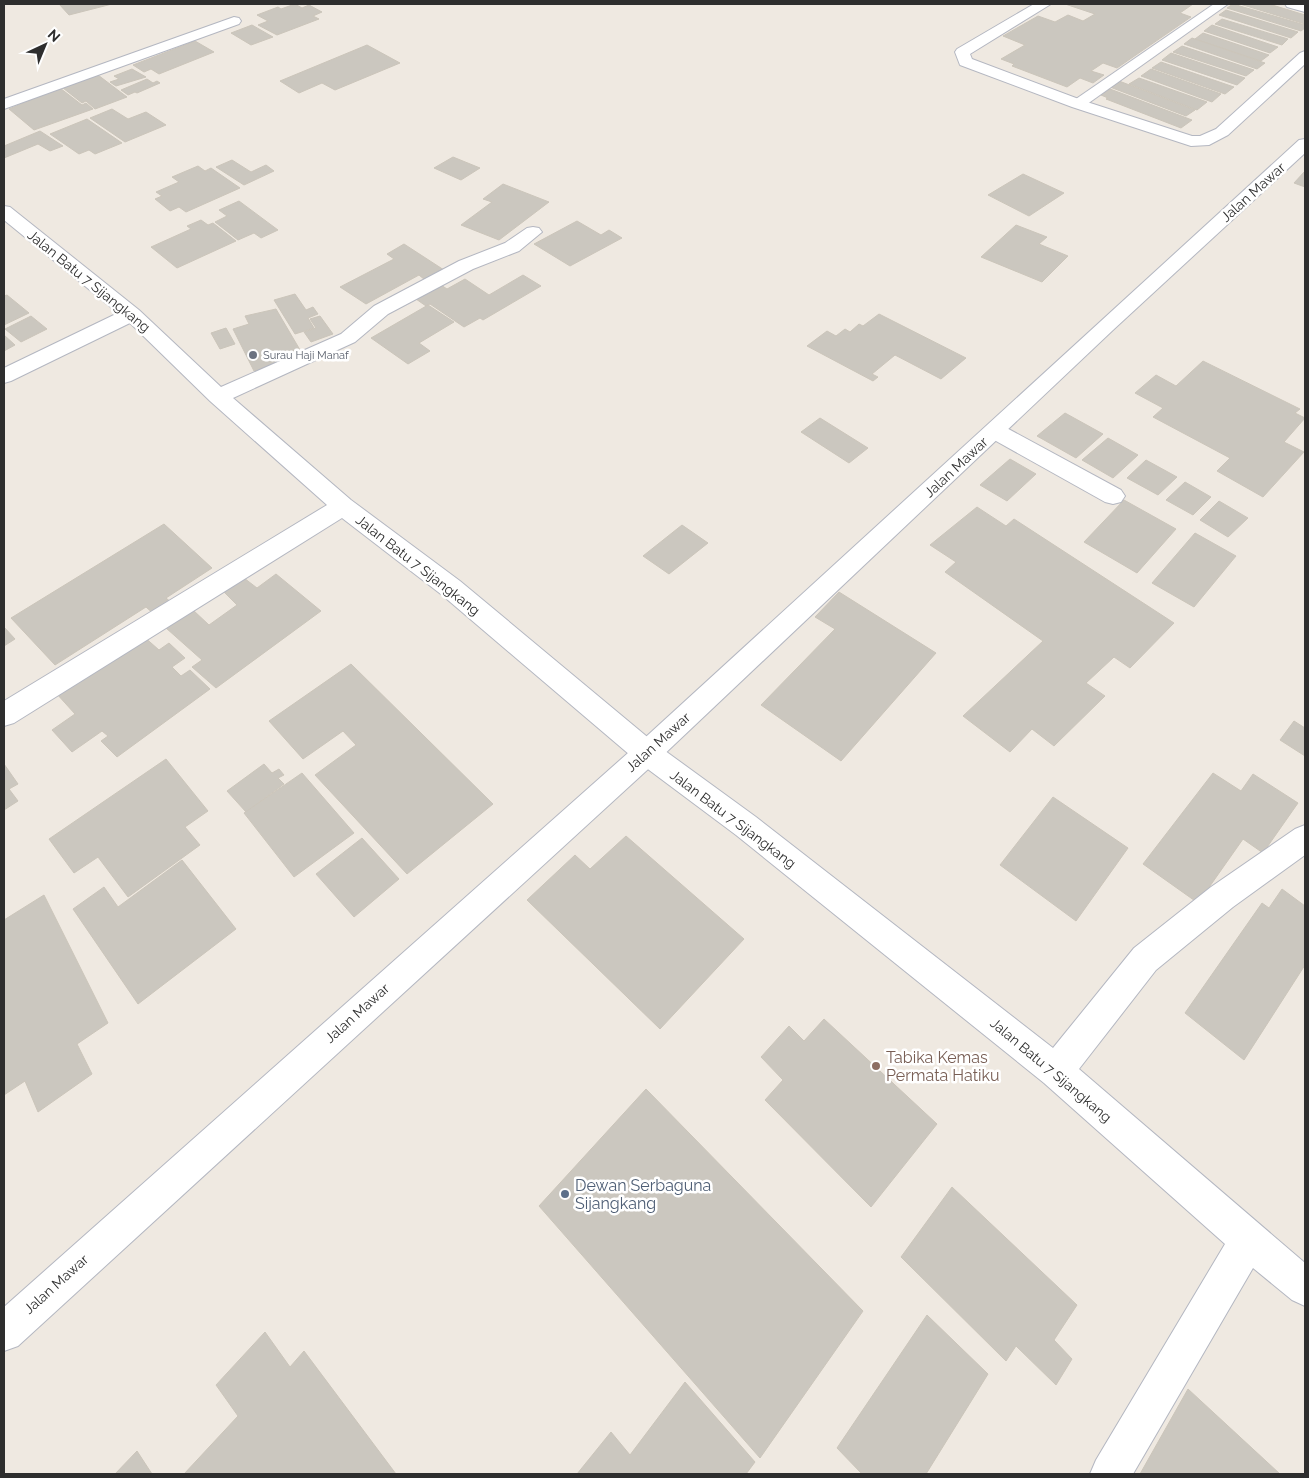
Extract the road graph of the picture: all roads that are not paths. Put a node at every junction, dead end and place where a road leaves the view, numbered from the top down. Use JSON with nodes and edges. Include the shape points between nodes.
{"nodes":[{"id":1,"x":1044,"y":4,"type":"edge"},
{"id":2,"x":1222,"y":4,"type":"edge"},
{"id":3,"x":1291,"y":4,"type":"edge"},
{"id":4,"x":1305,"y":8,"type":"edge"},
{"id":5,"x":234,"y":21,"type":"dead end"},
{"id":6,"x":1305,"y":56,"type":"edge"},
{"id":7,"x":4,"y":104,"type":"edge"},
{"id":8,"x":1078,"y":104,"type":"junction"},
{"id":9,"x":1305,"y":144,"type":"edge"},
{"id":10,"x":14,"y":226,"type":"edge"},
{"id":11,"x":534,"y":232,"type":"dead end"},
{"id":12,"x":132,"y":314,"type":"junction"},
{"id":13,"x":4,"y":376,"type":"edge"},
{"id":14,"x":218,"y":396,"type":"junction"},
{"id":15,"x":995,"y":431,"type":"junction"},
{"id":16,"x":1113,"y":496,"type":"dead end"},
{"id":17,"x":343,"y":506,"type":"junction"},
{"id":18,"x":4,"y":714,"type":"edge"},
{"id":19,"x":646,"y":753,"type":"junction"},
{"id":20,"x":1305,"y":838,"type":"edge"},
{"id":21,"x":1056,"y":1071,"type":"junction"},
{"id":22,"x":1248,"y":1240,"type":"junction"},
{"id":23,"x":1305,"y":1287,"type":"edge"},
{"id":24,"x":4,"y":1332,"type":"edge"},
{"id":25,"x":1110,"y":1474,"type":"edge"}],
"edges":[{"from":1,"to":8,"type":"street","via":[[962,52],[965,62]]},
{"from":2,"to":8,"type":"lane"},
{"from":3,"to":4,"type":"lane"},
{"from":5,"to":7,"type":"street"},
{"from":6,"to":8,"type":"street","via":[[1222,132],[1203,142],[1184,139]]},
{"from":9,"to":15,"type":"street","name":"Jalan Mawar"},
{"from":10,"to":12,"type":"street","name":"Jalan Batu 7 Sijangkang"},
{"from":11,"to":14,"type":"street","via":[[512,247],[466,265],[381,310],[348,338]]},
{"from":12,"to":13,"type":"street"},
{"from":12,"to":14,"type":"street","name":"Jalan Batu 7 Sijangkang"},
{"from":14,"to":17,"type":"street","name":"Jalan Batu 7 Sijangkang"},
{"from":15,"to":16,"type":"street"},
{"from":15,"to":19,"type":"street","name":"Jalan Mawar"},
{"from":17,"to":18,"type":"street"},
{"from":17,"to":19,"type":"street","name":"Jalan Batu 7 Sijangkang","via":[[451,588]]},
{"from":19,"to":21,"type":"street","name":"Jalan Batu 7 Sijangkang","via":[[746,826]]},
{"from":19,"to":24,"type":"street","name":"Jalan Mawar"},
{"from":20,"to":21,"type":"street","via":[[1222,897],[1145,959]]},
{"from":21,"to":22,"type":"street","name":"Jalan Batu 7 Sijangkang"},
{"from":22,"to":23,"type":"street","name":"Jalan Batu 7 Sijangkang"},
{"from":22,"to":25,"type":"street"}]}
